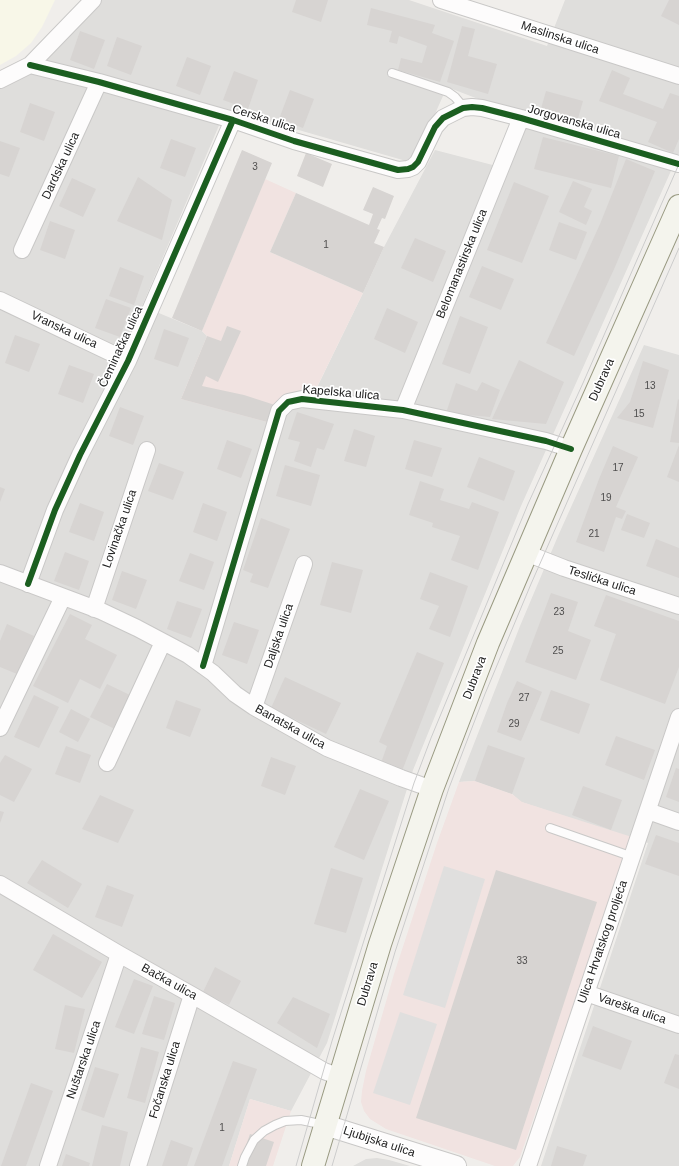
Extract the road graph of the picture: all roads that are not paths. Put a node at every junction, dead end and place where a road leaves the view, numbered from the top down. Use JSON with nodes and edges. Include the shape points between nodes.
{"nodes":[{"id":1,"x":93,"y":0,"type":"edge"},
{"id":2,"x":441,"y":0,"type":"edge"},
{"id":3,"x":30,"y":65,"type":"junction"},
{"id":4,"x":392,"y":73,"type":"dead end"},
{"id":5,"x":679,"y":76,"type":"edge"},
{"id":6,"x":0,"y":80,"type":"edge"},
{"id":7,"x":99,"y":82,"type":"junction"},
{"id":8,"x":463,"y":108,"type":"junction"},
{"id":9,"x":521,"y":118,"type":"junction"},
{"id":10,"x":233,"y":120,"type":"junction"},
{"id":11,"x":679,"y":164,"type":"edge"},
{"id":12,"x":679,"y":206,"type":"edge"},
{"id":13,"x":22,"y":250,"type":"dead end"},
{"id":14,"x":0,"y":300,"type":"edge"},
{"id":15,"x":128,"y":361,"type":"junction"},
{"id":16,"x":403,"y":410,"type":"junction"},
{"id":17,"x":571,"y":449,"type":"junction"},
{"id":18,"x":147,"y":450,"type":"dead end"},
{"id":19,"x":526,"y":553,"type":"junction"},
{"id":20,"x":304,"y":564,"type":"dead end"},
{"id":21,"x":0,"y":573,"type":"edge"},
{"id":22,"x":28,"y":584,"type":"junction"},
{"id":23,"x":63,"y":597,"type":"junction"},
{"id":24,"x":679,"y":606,"type":"edge"},
{"id":25,"x":94,"y":609,"type":"junction"},
{"id":26,"x":163,"y":642,"type":"junction"},
{"id":27,"x":203,"y":666,"type":"junction"},
{"id":28,"x":254,"y":708,"type":"junction"},
{"id":29,"x":679,"y":717,"type":"edge"},
{"id":30,"x":0,"y":728,"type":"edge"},
{"id":31,"x":107,"y":763,"type":"dead end"},
{"id":32,"x":432,"y":789,"type":"junction"},
{"id":33,"x":648,"y":811,"type":"junction"},
{"id":34,"x":679,"y":822,"type":"edge"},
{"id":35,"x":550,"y":828,"type":"dead end"},
{"id":36,"x":633,"y":857,"type":"junction"},
{"id":37,"x":0,"y":884,"type":"edge"},
{"id":38,"x":119,"y":954,"type":"junction"},
{"id":39,"x":586,"y":993,"type":"junction"},
{"id":40,"x":192,"y":995,"type":"junction"},
{"id":41,"x":679,"y":1025,"type":"edge"},
{"id":42,"x":340,"y":1077,"type":"junction"},
{"id":43,"x":325,"y":1125,"type":"junction"},
{"id":44,"x":48,"y":1166,"type":"edge"},
{"id":45,"x":138,"y":1166,"type":"edge"},
{"id":46,"x":242,"y":1166,"type":"edge"},
{"id":47,"x":313,"y":1166,"type":"edge"},
{"id":48,"x":456,"y":1166,"type":"edge"},
{"id":49,"x":528,"y":1166,"type":"edge"}],
"edges":[{"from":1,"to":3,"type":"street"},
{"from":2,"to":5,"type":"street","name":"Maslinska ulica"},
{"from":3,"to":6,"type":"street"},
{"from":3,"to":7,"type":"street","name":"Cerska ulica"},
{"from":4,"to":8,"type":"lane","via":[[448,92]]},
{"from":7,"to":10,"type":"street","name":"Cerska ulica"},
{"from":7,"to":13,"type":"street","name":"Dardska ulica"},
{"from":8,"to":9,"type":"street","name":"Jorgovanska ulica","via":[[482,108]]},
{"from":8,"to":10,"type":"street","name":"Cerska ulica","via":[[443,118],[435,127],[423,153],[408,170],[398,170],[294,141]]},
{"from":9,"to":11,"type":"street","name":"Jorgovanska ulica"},
{"from":9,"to":16,"type":"street","name":"Belomanastirska ulica"},
{"from":10,"to":15,"type":"street","name":"Čeminačka ulica"},
{"from":12,"to":17,"type":"main road","name":"Dubrava"},
{"from":14,"to":15,"type":"street","name":"Vranska ulica"},
{"from":15,"to":22,"type":"street","name":"Čeminačka ulica","via":[[55,510]]},
{"from":16,"to":17,"type":"street","name":"Kapelska ulica","via":[[546,441]]},
{"from":16,"to":27,"type":"street","name":"Kapelska ulica","via":[[302,399],[288,402],[279,411]]},
{"from":17,"to":19,"type":"main road","name":"Dubrava"},
{"from":18,"to":25,"type":"street","name":"Lovinačka ulica"},
{"from":19,"to":24,"type":"street","name":"Teslićka ulica"},
{"from":19,"to":32,"type":"main road","name":"Dubrava"},
{"from":20,"to":28,"type":"street","name":"Daljska ulica"},
{"from":21,"to":22,"type":"street","name":"Banatska ulica"},
{"from":22,"to":23,"type":"street","name":"Banatska ulica"},
{"from":23,"to":25,"type":"street","name":"Banatska ulica"},
{"from":23,"to":30,"type":"street"},
{"from":25,"to":26,"type":"street","name":"Banatska ulica"},
{"from":26,"to":27,"type":"street","name":"Banatska ulica"},
{"from":26,"to":31,"type":"street"},
{"from":27,"to":28,"type":"street","name":"Banatska ulica"},
{"from":28,"to":32,"type":"street","name":"Banatska ulica","via":[[327,748]]},
{"from":29,"to":33,"type":"street","name":"Ulica Hrvatskog proljeća"},
{"from":32,"to":42,"type":"main road","name":"Dubrava","via":[[380,944]]},
{"from":33,"to":34,"type":"street"},
{"from":33,"to":36,"type":"street","name":"Ulica Hrvatskog proljeća"},
{"from":35,"to":36,"type":"lane"},
{"from":36,"to":39,"type":"street","name":"Ulica Hrvatskog proljeća"},
{"from":37,"to":38,"type":"street","name":"Bačka ulica"},
{"from":38,"to":40,"type":"street","name":"Bačka ulica"},
{"from":38,"to":44,"type":"street","name":"Nuštarska ulica"},
{"from":39,"to":41,"type":"street","name":"Vareška ulica"},
{"from":39,"to":49,"type":"street","name":"Ulica Hrvatskog proljeća"},
{"from":40,"to":42,"type":"street","name":"Bačka ulica","via":[[324,1071]]},
{"from":40,"to":45,"type":"street","name":"Fočanska ulica"},
{"from":42,"to":43,"type":"main road","name":"Dubrava"},
{"from":43,"to":46,"type":"lane","via":[[301,1120],[285,1121],[275,1125],[254,1140]]},
{"from":43,"to":47,"type":"main road","name":"Dubrava"},
{"from":43,"to":48,"type":"street","name":"Ljubijska ulica"}]}
